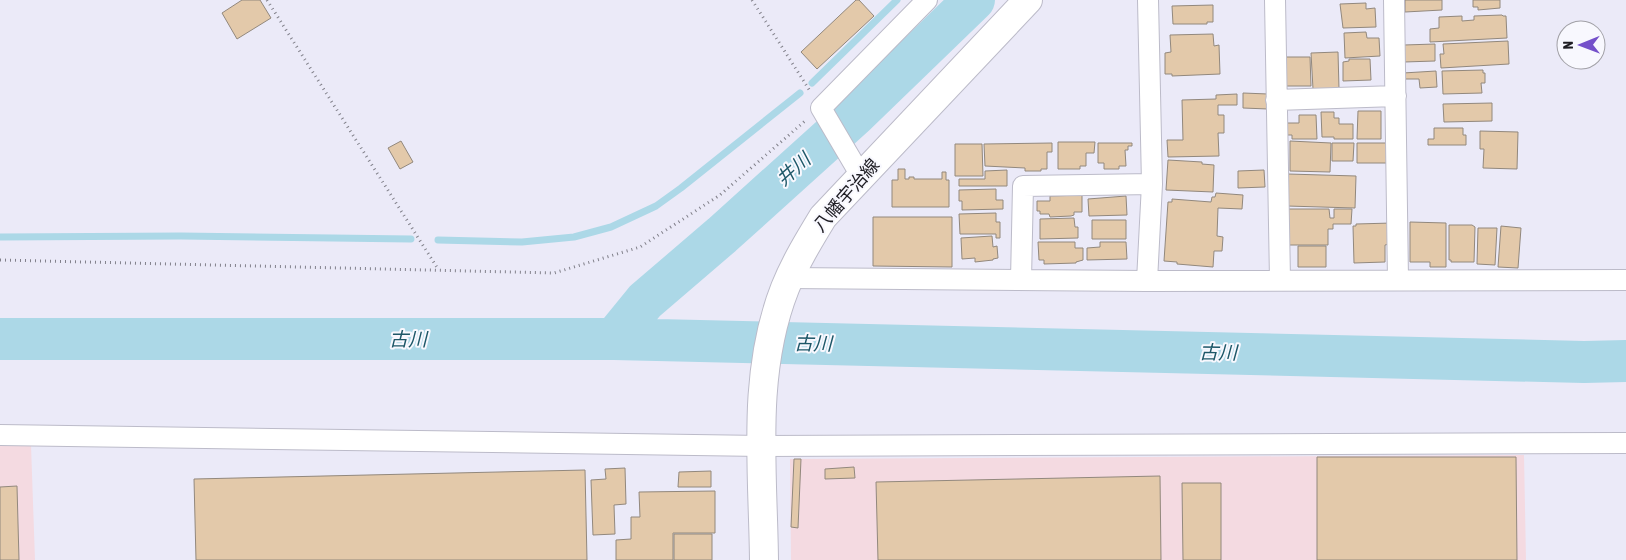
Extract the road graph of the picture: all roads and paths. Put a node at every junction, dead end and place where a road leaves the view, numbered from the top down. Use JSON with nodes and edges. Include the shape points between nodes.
{"nodes":[{"id":1,"x":267,"y":0,"type":"edge"},
{"id":2,"x":752,"y":0,"type":"edge"},
{"id":3,"x":926,"y":0,"type":"edge"},
{"id":4,"x":1028,"y":0,"type":"edge"},
{"id":5,"x":1148,"y":0,"type":"edge"},
{"id":6,"x":1275,"y":0,"type":"edge"},
{"id":7,"x":1394,"y":0,"type":"edge"},
{"id":8,"x":1396,"y":96,"type":"junction"},
{"id":9,"x":1276,"y":100,"type":"junction"},
{"id":10,"x":821,"y":108,"type":"junction"},
{"id":11,"x":854,"y":165,"type":"junction"},
{"id":12,"x":1152,"y":184,"type":"junction"},
{"id":13,"x":0,"y":260,"type":"edge"},
{"id":14,"x":438,"y":270,"type":"junction"},
{"id":15,"x":1021,"y":280,"type":"junction"},
{"id":16,"x":1280,"y":280,"type":"junction"},
{"id":17,"x":1398,"y":280,"type":"junction"},
{"id":18,"x":1626,"y":280,"type":"edge"},
{"id":19,"x":1147,"y":281,"type":"junction"},
{"id":20,"x":787,"y":283,"type":"junction"},
{"id":21,"x":0,"y":435,"type":"edge"},
{"id":22,"x":762,"y":439,"type":"junction"},
{"id":23,"x":1626,"y":443,"type":"edge"},
{"id":24,"x":764,"y":560,"type":"edge"}],
"edges":[{"from":1,"to":14,"type":"path"},
{"from":2,"to":10,"type":"path"},
{"from":3,"to":10,"type":"street"},
{"from":4,"to":11,"type":"main road","name":"八幡宇治線"},
{"from":5,"to":12,"type":"street"},
{"from":6,"to":9,"type":"street"},
{"from":7,"to":8,"type":"street"},
{"from":8,"to":9,"type":"street"},
{"from":8,"to":17,"type":"street"},
{"from":9,"to":16,"type":"street"},
{"from":10,"to":11,"type":"street"},
{"from":10,"to":14,"type":"path","via":[[720,195],[640,246],[554,273]]},
{"from":11,"to":20,"type":"main road","name":"八幡宇治線","via":[[805,246]]},
{"from":12,"to":15,"type":"street","via":[[1022,186]]},
{"from":12,"to":19,"type":"street"},
{"from":13,"to":14,"type":"path"},
{"from":15,"to":19,"type":"street"},
{"from":15,"to":20,"type":"street"},
{"from":16,"to":17,"type":"street"},
{"from":16,"to":19,"type":"street"},
{"from":17,"to":18,"type":"street"},
{"from":20,"to":22,"type":"main road","name":"八幡宇治線","via":[[764,370]]},
{"from":21,"to":22,"type":"street"},
{"from":22,"to":23,"type":"street"},
{"from":22,"to":24,"type":"main road","name":"八幡宇治線"}]}
